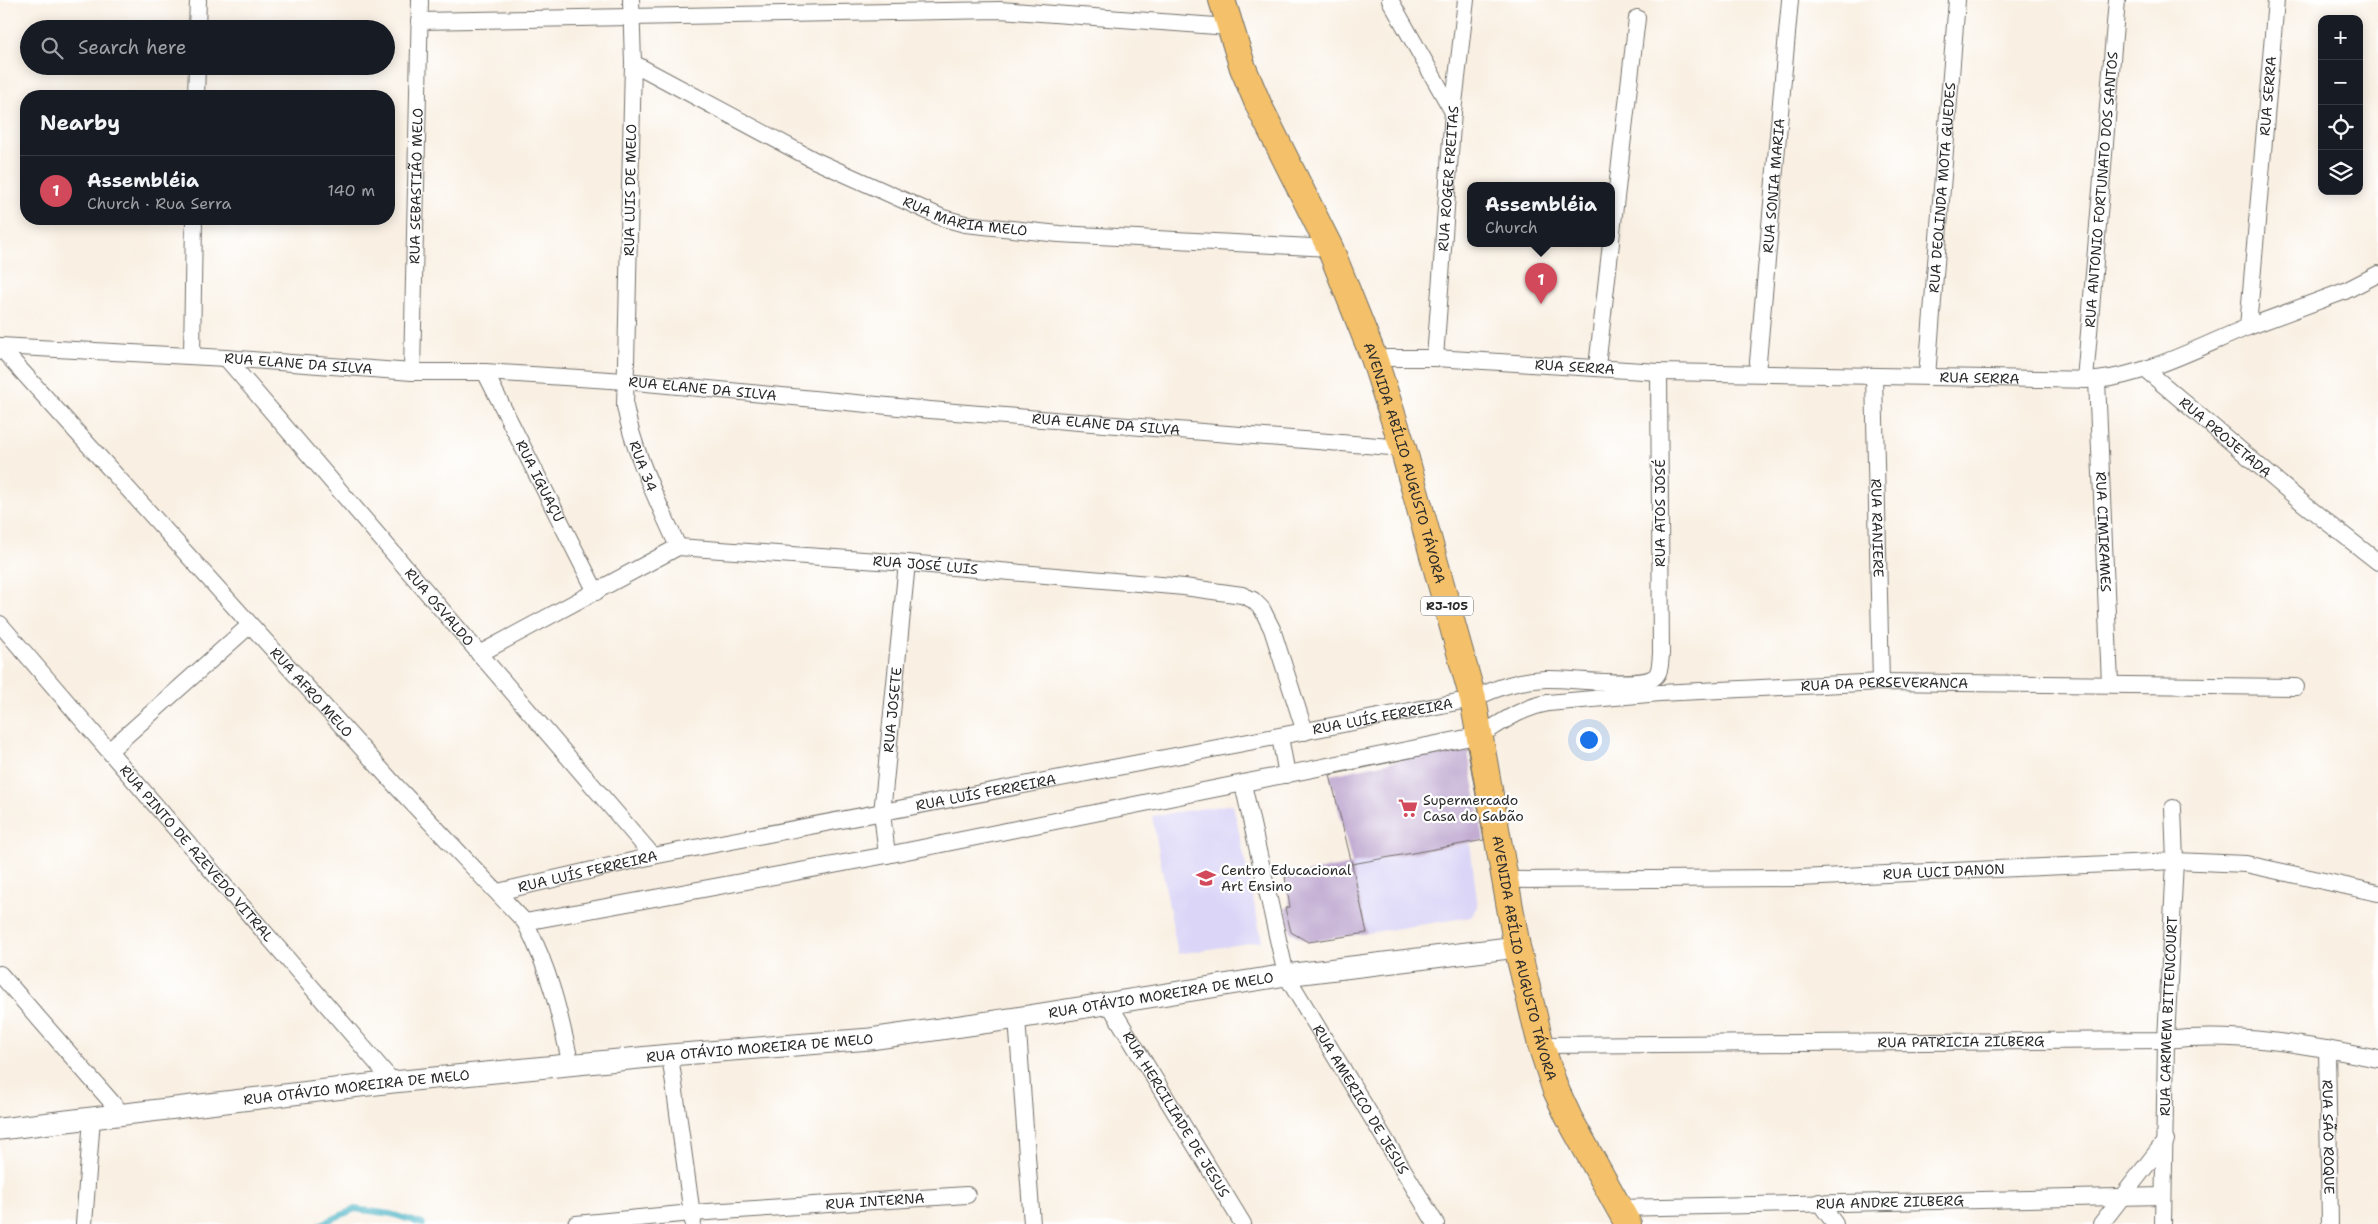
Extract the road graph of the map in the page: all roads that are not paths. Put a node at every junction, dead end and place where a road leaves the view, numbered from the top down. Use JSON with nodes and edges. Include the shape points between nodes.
{"nodes":[{"id":1,"x":198,"y":0,"type":"edge"},
{"id":2,"x":420,"y":0,"type":"edge"},
{"id":3,"x":1222,"y":0,"type":"edge"},
{"id":4,"x":1390,"y":0,"type":"edge"},
{"id":5,"x":1466,"y":0,"type":"edge"},
{"id":6,"x":1790,"y":0,"type":"edge"},
{"id":7,"x":1957,"y":0,"type":"edge"},
{"id":8,"x":2117,"y":0,"type":"edge"},
{"id":9,"x":2276,"y":0,"type":"edge"},
{"id":10,"x":630,"y":8,"type":"edge"},
{"id":11,"x":1637,"y":18,"type":"dead end"},
{"id":12,"x":197,"y":20,"type":"edge"},
{"id":13,"x":419,"y":21,"type":"junction"},
{"id":14,"x":1229,"y":27,"type":"junction"},
{"id":15,"x":633,"y":63,"type":"junction"},
{"id":16,"x":197,"y":75,"type":"edge"},
{"id":17,"x":196,"y":90,"type":"edge"},
{"id":18,"x":1453,"y":112,"type":"junction"},
{"id":19,"x":1615,"y":208,"type":"edge"},
{"id":20,"x":194,"y":225,"type":"edge"},
{"id":21,"x":1610,"y":247,"type":"edge"},
{"id":22,"x":1330,"y":248,"type":"junction"},
{"id":23,"x":2378,"y":274,"type":"edge"},
{"id":24,"x":2248,"y":327,"type":"junction"},
{"id":25,"x":0,"y":346,"type":"edge"},
{"id":26,"x":192,"y":356,"type":"junction"},
{"id":27,"x":226,"y":358,"type":"junction"},
{"id":28,"x":1374,"y":358,"type":"junction"},
{"id":29,"x":1435,"y":358,"type":"junction"},
{"id":30,"x":1598,"y":367,"type":"junction"},
{"id":31,"x":2146,"y":370,"type":"junction"},
{"id":32,"x":412,"y":372,"type":"junction"},
{"id":33,"x":485,"y":372,"type":"junction"},
{"id":34,"x":1659,"y":372,"type":"junction"},
{"id":35,"x":1757,"y":373,"type":"junction"},
{"id":36,"x":1874,"y":376,"type":"junction"},
{"id":37,"x":1927,"y":376,"type":"junction"},
{"id":38,"x":2091,"y":380,"type":"junction"},
{"id":39,"x":625,"y":381,"type":"junction"},
{"id":40,"x":1403,"y":448,"type":"junction"},
{"id":41,"x":678,"y":547,"type":"junction"},
{"id":42,"x":2378,"y":562,"type":"edge"},
{"id":43,"x":907,"y":564,"type":"junction"},
{"id":44,"x":596,"y":592,"type":"junction"},
{"id":45,"x":0,"y":624,"type":"edge"},
{"id":46,"x":250,"y":625,"type":"junction"},
{"id":47,"x":479,"y":654,"type":"junction"},
{"id":48,"x":1881,"y":682,"type":"junction"},
{"id":49,"x":2110,"y":684,"type":"junction"},
{"id":50,"x":2296,"y":687,"type":"dead end"},
{"id":51,"x":1473,"y":699,"type":"junction"},
{"id":52,"x":1305,"y":732,"type":"junction"},
{"id":53,"x":1481,"y":735,"type":"junction"},
{"id":54,"x":1280,"y":737,"type":"junction"},
{"id":55,"x":110,"y":750,"type":"junction"},
{"id":56,"x":1287,"y":775,"type":"junction"},
{"id":57,"x":1243,"y":784,"type":"junction"},
{"id":58,"x":2173,"y":808,"type":"dead end"},
{"id":59,"x":882,"y":813,"type":"junction"},
{"id":60,"x":887,"y":855,"type":"junction"},
{"id":61,"x":653,"y":856,"type":"junction"},
{"id":62,"x":2175,"y":861,"type":"junction"},
{"id":63,"x":1505,"y":880,"type":"junction"},
{"id":64,"x":498,"y":892,"type":"junction"},
{"id":65,"x":2378,"y":893,"type":"edge"},
{"id":66,"x":525,"y":922,"type":"junction"},
{"id":67,"x":1517,"y":947,"type":"junction"},
{"id":68,"x":0,"y":974,"type":"edge"},
{"id":69,"x":1286,"y":976,"type":"junction"},
{"id":70,"x":1109,"y":1004,"type":"junction"},
{"id":71,"x":1017,"y":1018,"type":"junction"},
{"id":72,"x":2166,"y":1040,"type":"junction"},
{"id":73,"x":1541,"y":1045,"type":"junction"},
{"id":74,"x":2327,"y":1049,"type":"junction"},
{"id":75,"x":670,"y":1055,"type":"junction"},
{"id":76,"x":2378,"y":1059,"type":"edge"},
{"id":77,"x":571,"y":1066,"type":"junction"},
{"id":78,"x":393,"y":1082,"type":"junction"},
{"id":79,"x":122,"y":1114,"type":"junction"},
{"id":80,"x":92,"y":1118,"type":"junction"},
{"id":81,"x":0,"y":1129,"type":"edge"},
{"id":82,"x":2166,"y":1140,"type":"junction"},
{"id":83,"x":967,"y":1195,"type":"dead end"},
{"id":84,"x":2164,"y":1196,"type":"junction"},
{"id":85,"x":2121,"y":1197,"type":"junction"},
{"id":86,"x":1819,"y":1202,"type":"junction"},
{"id":87,"x":1623,"y":1216,"type":"edge"},
{"id":88,"x":693,"y":1218,"type":"edge"},
{"id":89,"x":84,"y":1219,"type":"edge"},
{"id":90,"x":576,"y":1224,"type":"edge"},
{"id":91,"x":1032,"y":1224,"type":"edge"},
{"id":92,"x":1243,"y":1224,"type":"edge"},
{"id":93,"x":1436,"y":1224,"type":"edge"},
{"id":94,"x":1835,"y":1224,"type":"edge"},
{"id":95,"x":2101,"y":1224,"type":"edge"},
{"id":96,"x":2163,"y":1224,"type":"edge"},
{"id":97,"x":2330,"y":1224,"type":"edge"}],
"edges":[{"from":1,"to":12,"type":"street"},
{"from":2,"to":13,"type":"street","name":"RUA SEBASTIÃO MELO"},
{"from":3,"to":14,"type":"main road","name":"AVENIDA ABÍLIO AUGUSTO TÁVORA","number":"RJ-105"},
{"from":4,"to":18,"type":"street"},
{"from":5,"to":18,"type":"street","name":"RUA ROGER FREITAS"},
{"from":6,"to":35,"type":"street","name":"RUA SONIA MARIA"},
{"from":7,"to":37,"type":"street","name":"RUA DEOLINDA MOTA GUEDES"},
{"from":8,"to":38,"type":"street","name":"RUA ANTONIO FORTUNATO DOS SANTOS"},
{"from":9,"to":24,"type":"street","name":"RUA SERRA"},
{"from":10,"to":13,"type":"street"},
{"from":10,"to":14,"type":"street","via":[[1000,10]]},
{"from":10,"to":15,"type":"street","name":"RUA LUIS DE MELO"},
{"from":11,"to":19,"type":"street"},
{"from":13,"to":32,"type":"street","name":"RUA SEBASTIÃO MELO"},
{"from":14,"to":22,"type":"main road","name":"AVENIDA ABÍLIO AUGUSTO TÁVORA","number":"RJ-105","via":[[1260,106]]},
{"from":15,"to":22,"type":"street","name":"RUA MARIA MELO","via":[[814,160],[943,218],[965,224],[1059,234]]},
{"from":15,"to":39,"type":"street","name":"RUA LUIS DE MELO"},
{"from":16,"to":17,"type":"street"},
{"from":18,"to":29,"type":"street","name":"RUA ROGER FREITAS"},
{"from":20,"to":26,"type":"street"},
{"from":21,"to":30,"type":"street"},
{"from":22,"to":28,"type":"main road","name":"AVENIDA ABÍLIO AUGUSTO TÁVORA","number":"RJ-105"},
{"from":23,"to":24,"type":"street","via":[[2346,291]]},
{"from":24,"to":31,"type":"street","name":"RUA SERRA"},
{"from":25,"to":26,"type":"street","name":"RUA ELANE DA SILVA"},
{"from":25,"to":46,"type":"street","name":"RUA AFRO MELO"},
{"from":26,"to":27,"type":"street","name":"RUA ELANE DA SILVA"},
{"from":27,"to":32,"type":"street","name":"RUA ELANE DA SILVA"},
{"from":27,"to":47,"type":"street","name":"RUA OSVALDO"},
{"from":28,"to":29,"type":"street","name":"RUA SERRA"},
{"from":28,"to":40,"type":"main road","name":"AVENIDA ABÍLIO AUGUSTO TÁVORA","number":"RJ-105"},
{"from":29,"to":30,"type":"street","name":"RUA SERRA"},
{"from":30,"to":34,"type":"street","name":"RUA SERRA"},
{"from":31,"to":38,"type":"street","name":"RUA SERRA","via":[[2119,378]]},
{"from":31,"to":42,"type":"street","name":"RUA PROJETADA"},
{"from":32,"to":33,"type":"street","name":"RUA ELANE DA SILVA"},
{"from":33,"to":39,"type":"street","name":"RUA ELANE DA SILVA"},
{"from":33,"to":44,"type":"street","name":"RUA IGUAÇU"},
{"from":34,"to":35,"type":"street","name":"RUA SERRA"},
{"from":34,"to":51,"type":"street","name":"RUA ATOS JOSÉ","via":[[1661,654],[1658,673],[1648,680],[1547,679],[1514,682]]},
{"from":35,"to":36,"type":"street","name":"RUA SERRA"},
{"from":36,"to":37,"type":"street","name":"RUA SERRA"},
{"from":36,"to":48,"type":"street","name":"RUA RANIERE"},
{"from":37,"to":38,"type":"street","name":"RUA SERRA"},
{"from":38,"to":49,"type":"street","name":"RUA CIMIRAMES"},
{"from":39,"to":40,"type":"street","name":"RUA ELANE DA SILVA","via":[[930,410]]},
{"from":39,"to":41,"type":"street","name":"RUA 34","via":[[629,428]]},
{"from":40,"to":51,"type":"main road","name":"AVENIDA ABÍLIO AUGUSTO TÁVORA","number":"RJ-105"},
{"from":41,"to":43,"type":"street","name":"RUA JOSÉ LUIS"},
{"from":41,"to":44,"type":"street"},
{"from":43,"to":52,"type":"street","name":"RUA JOSÉ LUIS","via":[[1218,591],[1247,597],[1262,609],[1272,629]]},
{"from":43,"to":59,"type":"street","name":"RUA JOSETE"},
{"from":44,"to":47,"type":"street"},
{"from":45,"to":55,"type":"street","name":"RUA PINTO DE AZEVEDO VITRAL"},
{"from":46,"to":55,"type":"street"},
{"from":46,"to":64,"type":"street","name":"RUA AFRO MELO","via":[[396,786]]},
{"from":47,"to":61,"type":"street","name":"RUA OSVALDO"},
{"from":48,"to":49,"type":"street","name":"RUA DA PERSEVERANCA"},
{"from":48,"to":53,"type":"street","name":"RUA DA PERSEVERANCA","via":[[1660,693],[1536,705],[1510,716]]},
{"from":49,"to":50,"type":"street","name":"RUA DA PERSEVERANCA"},
{"from":51,"to":52,"type":"street","name":"RUA LUÍS FERREIRA"},
{"from":51,"to":53,"type":"main road","name":"AVENIDA ABÍLIO AUGUSTO TÁVORA","number":"RJ-105"},
{"from":52,"to":54,"type":"street","name":"RUA LUÍS FERREIRA"},
{"from":53,"to":56,"type":"street"},
{"from":53,"to":63,"type":"main road","name":"AVENIDA ABÍLIO AUGUSTO TÁVORA","number":"RJ-105"},
{"from":54,"to":56,"type":"street"},
{"from":54,"to":59,"type":"street","name":"RUA LUÍS FERREIRA"},
{"from":55,"to":78,"type":"street","name":"RUA PINTO DE AZEVEDO VITRAL"},
{"from":56,"to":57,"type":"street"},
{"from":57,"to":60,"type":"street"},
{"from":57,"to":69,"type":"street","name":"RUA AMERICO DE JESUS"},
{"from":58,"to":62,"type":"street","name":"RUA CARMEM BITTENCOURT"},
{"from":59,"to":60,"type":"street","name":"RUA JOSETE"},
{"from":59,"to":61,"type":"street","name":"RUA LUÍS FERREIRA"},
{"from":60,"to":66,"type":"street"},
{"from":61,"to":64,"type":"street","name":"RUA LUÍS FERREIRA"},
{"from":62,"to":63,"type":"street","name":"RUA LUCI DANON","via":[[1798,878]]},
{"from":62,"to":65,"type":"street","name":"RUA LUCI DANON","via":[[2246,864]]},
{"from":62,"to":72,"type":"street","name":"RUA CARMEM BITTENCOURT"},
{"from":63,"to":67,"type":"main road","name":"AVENIDA ABÍLIO AUGUSTO TÁVORA","number":"RJ-105"},
{"from":64,"to":66,"type":"street","name":"RUA AFRO MELO"},
{"from":66,"to":77,"type":"street","name":"RUA AFRO MELO","via":[[540,950],[554,990]]},
{"from":67,"to":69,"type":"street","name":"RUA OTÁVIO MOREIRA DE MELO"},
{"from":67,"to":73,"type":"main road","name":"AVENIDA ABÍLIO AUGUSTO TÁVORA","number":"RJ-105"},
{"from":68,"to":79,"type":"street"},
{"from":69,"to":70,"type":"street","name":"RUA OTÁVIO MOREIRA DE MELO"},
{"from":69,"to":93,"type":"street","name":"RUA AMERICO DE JESUS"},
{"from":70,"to":71,"type":"street","name":"RUA OTÁVIO MOREIRA DE MELO"},
{"from":70,"to":92,"type":"street","name":"RUA HERCILIADE DE JESUS"},
{"from":71,"to":75,"type":"street","name":"RUA OTÁVIO MOREIRA DE MELO","via":[[870,1039]]},
{"from":71,"to":91,"type":"street"},
{"from":72,"to":73,"type":"street","name":"RUA PATRICIA ZILBERG"},
{"from":72,"to":74,"type":"street","name":"RUA PATRICIA ZILBERG","via":[[2206,1036]]},
{"from":72,"to":82,"type":"street","name":"RUA CARMEM BITTENCOURT"},
{"from":73,"to":87,"type":"main road","name":"AVENIDA ABÍLIO AUGUSTO TÁVORA","number":"RJ-105","via":[[1569,1118]]},
{"from":74,"to":76,"type":"street","name":"RUA PATRICIA ZILBERG"},
{"from":74,"to":97,"type":"street","name":"RUA SÃO ROQUE"},
{"from":75,"to":77,"type":"street","name":"RUA OTÁVIO MOREIRA DE MELO"},
{"from":75,"to":88,"type":"street"},
{"from":77,"to":78,"type":"street","name":"RUA OTÁVIO MOREIRA DE MELO"},
{"from":78,"to":79,"type":"street","name":"RUA OTÁVIO MOREIRA DE MELO"},
{"from":79,"to":80,"type":"street","name":"RUA OTÁVIO MOREIRA DE MELO"},
{"from":80,"to":81,"type":"street","name":"RUA OTÁVIO MOREIRA DE MELO"},
{"from":80,"to":89,"type":"street"},
{"from":82,"to":84,"type":"street","name":"RUA CARMEM BITTENCOURT"},
{"from":82,"to":85,"type":"street"},
{"from":83,"to":88,"type":"street","name":"RUA INTERNA"},
{"from":84,"to":85,"type":"street","name":"RUA ANDRE ZILBERG"},
{"from":84,"to":96,"type":"street","name":"RUA CARMEM BITTENCOURT"},
{"from":85,"to":86,"type":"street","name":"RUA ANDRE ZILBERG"},
{"from":85,"to":95,"type":"street"},
{"from":86,"to":87,"type":"street","name":"RUA ANDRE ZILBERG"},
{"from":86,"to":94,"type":"street"},
{"from":88,"to":90,"type":"street","name":"RUA INTERNA"}]}
